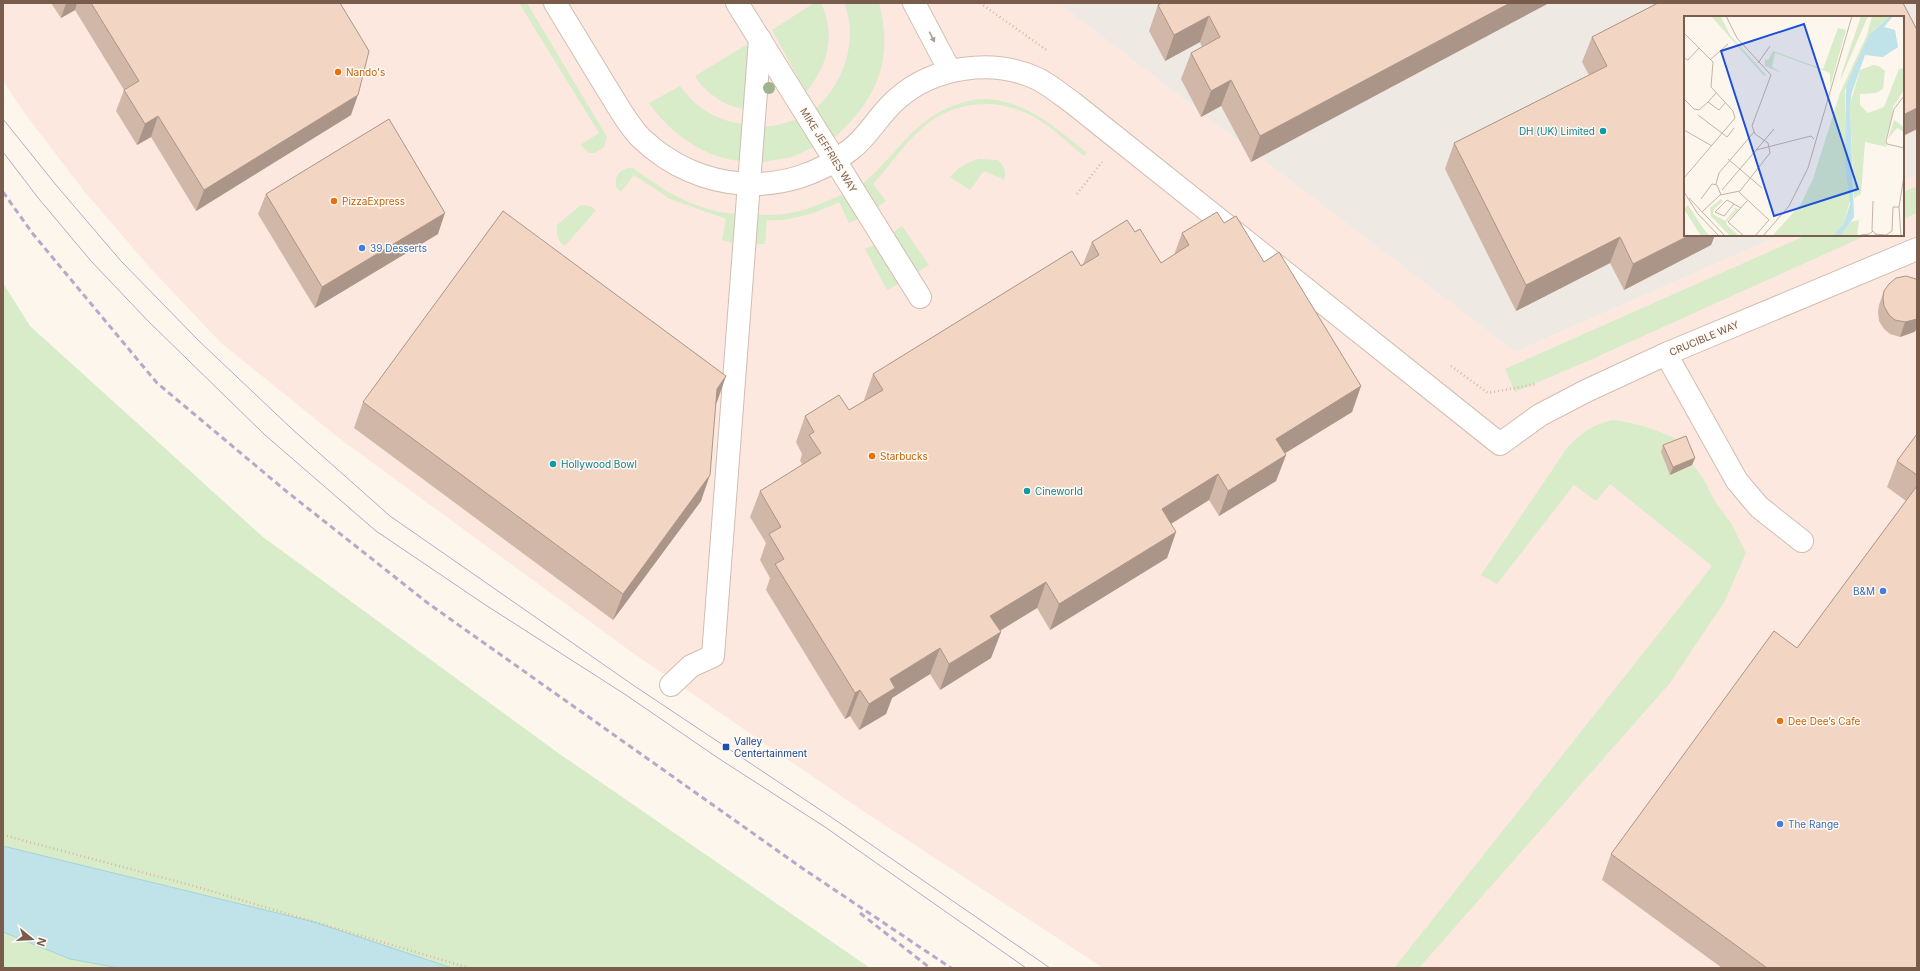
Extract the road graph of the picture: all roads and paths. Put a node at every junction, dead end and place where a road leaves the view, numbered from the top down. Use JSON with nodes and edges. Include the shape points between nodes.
{"nodes":[{"id":1,"x":555,"y":3,"type":"edge"},
{"id":2,"x":737,"y":3,"type":"edge"},
{"id":3,"x":914,"y":3,"type":"edge"},
{"id":4,"x":980,"y":3,"type":"edge"},
{"id":5,"x":760,"y":39,"type":"junction"},
{"id":6,"x":1051,"y":54,"type":"dead end"},
{"id":7,"x":950,"y":71,"type":"junction"},
{"id":8,"x":1119,"y":140,"type":"junction"},
{"id":9,"x":835,"y":161,"type":"junction"},
{"id":10,"x":749,"y":185,"type":"junction"},
{"id":11,"x":1077,"y":194,"type":"dead end"},
{"id":12,"x":1917,"y":249,"type":"edge"},
{"id":13,"x":920,"y":297,"type":"dead end"},
{"id":14,"x":1666,"y":354,"type":"junction"},
{"id":15,"x":1446,"y":363,"type":"dead end"},
{"id":16,"x":1541,"y":383,"type":"dead end"},
{"id":17,"x":1802,"y":541,"type":"dead end"},
{"id":18,"x":671,"y":685,"type":"dead end"},
{"id":19,"x":3,"y":835,"type":"edge"},
{"id":20,"x":469,"y":968,"type":"edge"}],
"edges":[{"from":1,"to":10,"type":"street","via":[[620,111],[640,137],[662,156],[689,171],[712,180]]},
{"from":2,"to":5,"type":"street","name":"MIKE JEFFRIES WAY"},
{"from":3,"to":7,"type":"street","one_way":true},
{"from":4,"to":6,"type":"path"},
{"from":5,"to":9,"type":"street","name":"MIKE JEFFRIES WAY"},
{"from":5,"to":10,"type":"street"},
{"from":7,"to":8,"type":"street","via":[[972,67],[995,68],[1028,75],[1074,103]]},
{"from":7,"to":9,"type":"street","via":[[922,82],[897,98],[860,141]]},
{"from":8,"to":11,"type":"path"},
{"from":8,"to":14,"type":"street","name":"CRUCIBLE WAY","via":[[1500,444],[1540,414]]},
{"from":9,"to":10,"type":"street","via":[[790,180]]},
{"from":9,"to":13,"type":"street","name":"MIKE JEFFRIES WAY"},
{"from":10,"to":18,"type":"street","via":[[714,656],[691,666]]},
{"from":12,"to":14,"type":"street","name":"CRUCIBLE WAY"},
{"from":14,"to":17,"type":"street","via":[[1737,481],[1759,507]]},
{"from":15,"to":16,"type":"path","via":[[1488,393]]},
{"from":19,"to":20,"type":"path","via":[[194,886]]}]}
